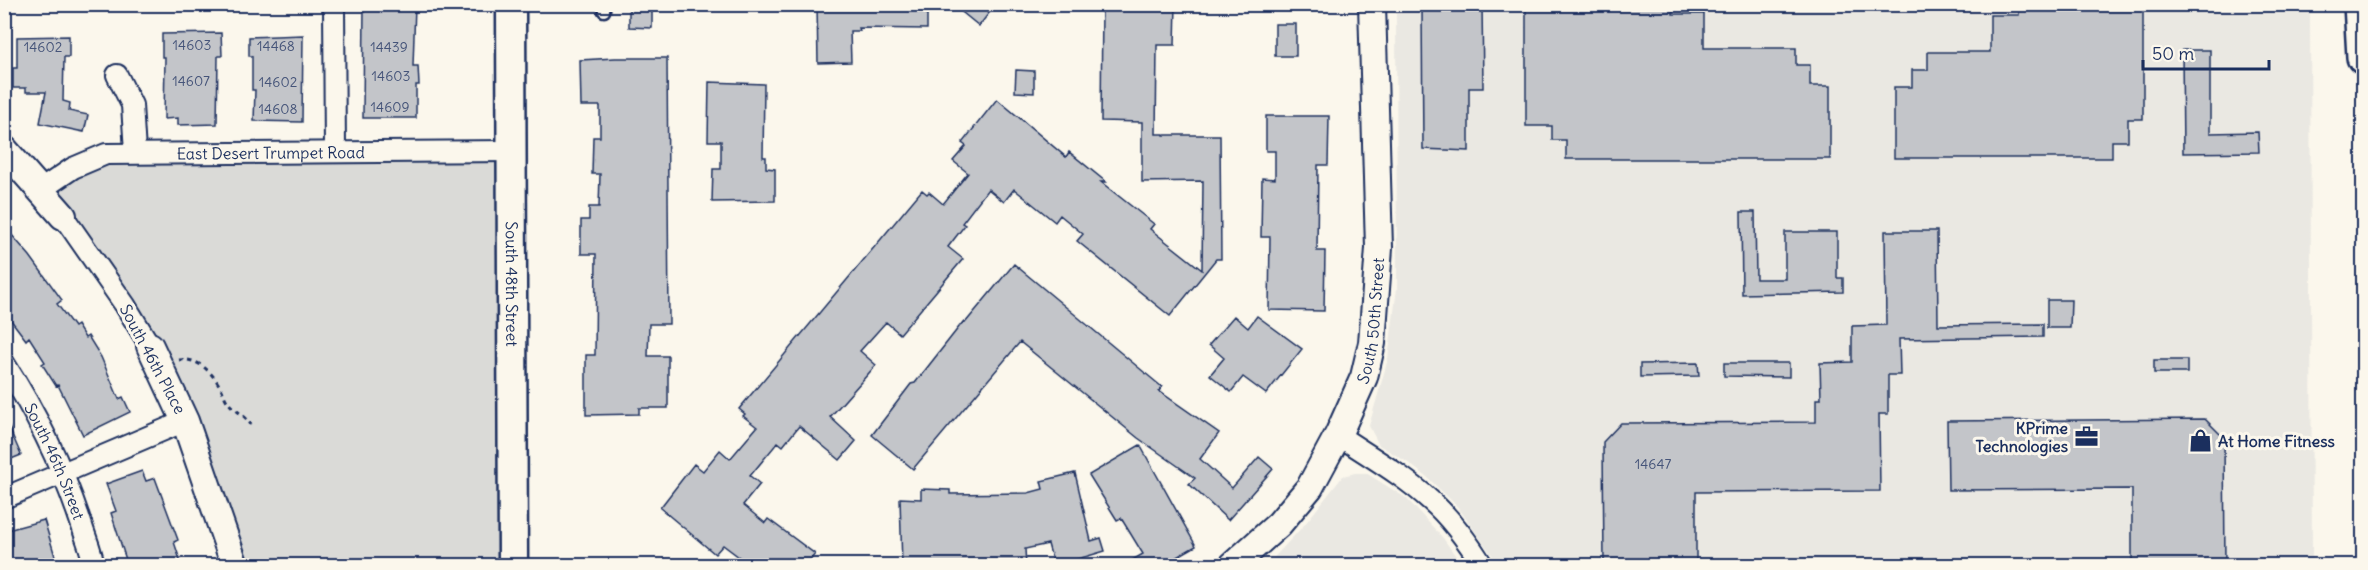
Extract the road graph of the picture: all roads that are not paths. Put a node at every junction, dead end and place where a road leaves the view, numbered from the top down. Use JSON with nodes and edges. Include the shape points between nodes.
{"nodes":[{"id":1,"x":334,"y":4,"type":"edge"},
{"id":2,"x":511,"y":4,"type":"edge"},
{"id":3,"x":1372,"y":4,"type":"edge"},
{"id":4,"x":2361,"y":4,"type":"edge"},
{"id":5,"x":2364,"y":57,"type":"edge"},
{"id":6,"x":117,"y":75,"type":"dead end"},
{"id":7,"x":4,"y":149,"type":"edge"},
{"id":8,"x":512,"y":151,"type":"junction"},
{"id":9,"x":135,"y":152,"type":"junction"},
{"id":10,"x":335,"y":152,"type":"junction"},
{"id":11,"x":42,"y":189,"type":"junction"},
{"id":12,"x":63,"y":216,"type":"joint"},
{"id":13,"x":155,"y":357,"type":"joint"},
{"id":14,"x":4,"y":363,"type":"edge"},
{"id":15,"x":185,"y":421,"type":"junction"},
{"id":16,"x":1338,"y":435,"type":"junction"},
{"id":17,"x":63,"y":473,"type":"junction"},
{"id":18,"x":4,"y":498,"type":"edge"},
{"id":19,"x":94,"y":566,"type":"edge"},
{"id":20,"x":235,"y":566,"type":"edge"},
{"id":21,"x":513,"y":566,"type":"edge"},
{"id":22,"x":1232,"y":566,"type":"edge"},
{"id":23,"x":1483,"y":566,"type":"edge"}],
"edges":[{"from":1,"to":10,"type":"street"},
{"from":2,"to":8,"type":"main road","name":"South 48th Street"},
{"from":3,"to":16,"type":"street","name":"South 50th Street","via":[[1378,238],[1372,343],[1364,377]]},
{"from":4,"to":5,"type":"highway"},
{"from":6,"to":9,"type":"street","via":[[132,105]]},
{"from":7,"to":11,"type":"street","name":"South 46th Place"},
{"from":8,"to":10,"type":"street","name":"East Desert Trumpet Road"},
{"from":8,"to":21,"type":"main road","name":"South 48th Street"},
{"from":9,"to":10,"type":"street","name":"East Desert Trumpet Road"},
{"from":9,"to":11,"type":"street","name":"East Desert Trumpet Road","via":[[90,159]]},
{"from":11,"to":12,"type":"street","name":"South 46th Place"},
{"from":12,"to":13,"type":"street","name":"South 46th Place","via":[[125,305]]},
{"from":13,"to":15,"type":"street","name":"South 46th Place"},
{"from":14,"to":17,"type":"street","name":"South 46th Street"},
{"from":15,"to":17,"type":"street"},
{"from":15,"to":20,"type":"street","name":"South 46th Place"},
{"from":16,"to":22,"type":"street","name":"South 50th Street","via":[[1298,502]]},
{"from":16,"to":23,"type":"street","via":[[1431,501],[1457,527]]},
{"from":17,"to":18,"type":"street"},
{"from":17,"to":19,"type":"street","name":"South 46th Street"}]}
